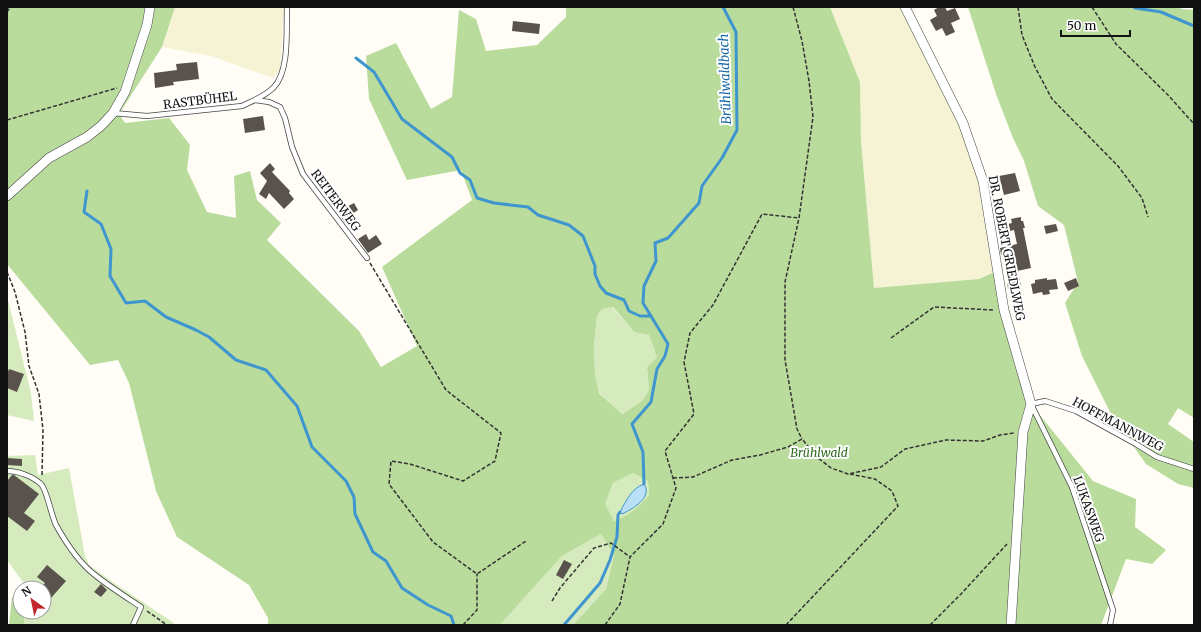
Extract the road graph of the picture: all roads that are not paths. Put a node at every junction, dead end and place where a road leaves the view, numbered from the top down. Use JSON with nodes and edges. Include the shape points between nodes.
{"nodes":[{"id":1,"x":150,"y":7,"type":"edge"},
{"id":2,"x":287,"y":7,"type":"edge"},
{"id":3,"x":905,"y":7,"type":"edge"},
{"id":4,"x":255,"y":100,"type":"junction"},
{"id":5,"x":113,"y":113,"type":"junction"},
{"id":6,"x":7,"y":196,"type":"edge"},
{"id":7,"x":367,"y":258,"type":"road end"},
{"id":8,"x":1031,"y":404,"type":"junction"},
{"id":9,"x":1194,"y":469,"type":"edge"},
{"id":10,"x":7,"y":471,"type":"edge"},
{"id":11,"x":133,"y":625,"type":"edge"},
{"id":12,"x":1011,"y":625,"type":"edge"},
{"id":13,"x":1110,"y":625,"type":"edge"}],
"edges":[{"from":1,"to":5,"type":"street","via":[[128,85]]},
{"from":2,"to":4,"type":"lane","name":"RASTBÜHEL","via":[[283,73],[274,88]]},
{"from":3,"to":8,"type":"street","name":"DR. ROBERT GRIEDLWEG","via":[[963,123],[983,181],[1004,310]]},
{"from":4,"to":5,"type":"lane","name":"RASTBÜHEL","via":[[242,106],[147,116]]},
{"from":4,"to":7,"type":"lane","name":"REITERWEG","via":[[280,107],[303,174]]},
{"from":5,"to":6,"type":"street","via":[[87,137],[49,158]]},
{"from":8,"to":9,"type":"lane","name":"HOFFMANNWEG","via":[[1044,401],[1076,411],[1157,457]]},
{"from":8,"to":12,"type":"street","via":[[1023,432]]},
{"from":8,"to":13,"type":"lane","name":"LUKASWEG","via":[[1072,487],[1113,610]]},
{"from":10,"to":11,"type":"lane","via":[[30,476],[42,485],[54,522],[80,561],[94,575],[141,607]]}]}
